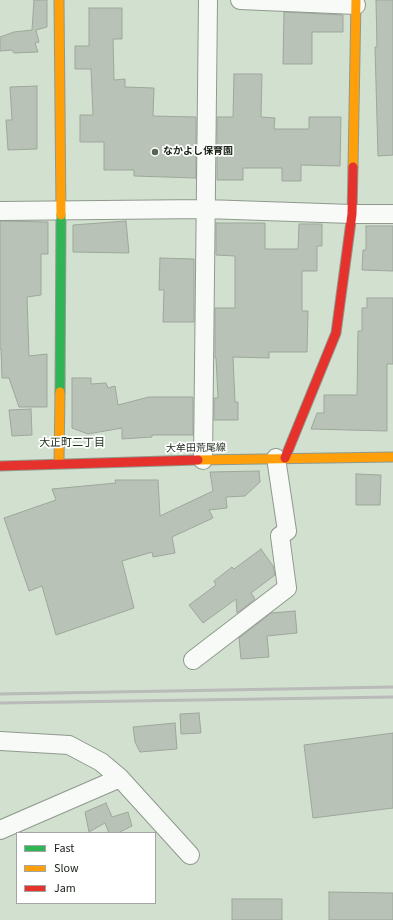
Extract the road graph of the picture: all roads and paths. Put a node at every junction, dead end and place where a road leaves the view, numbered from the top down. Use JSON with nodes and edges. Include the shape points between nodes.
{"nodes":[{"id":1,"x":59,"y":0,"type":"edge"},
{"id":2,"x":208,"y":0,"type":"edge"},
{"id":3,"x":240,"y":0,"type":"edge"},
{"id":4,"x":356,"y":2,"type":"edge"},
{"id":5,"x":206,"y":209,"type":"junction"},
{"id":6,"x":0,"y":211,"type":"edge"},
{"id":7,"x":61,"y":211,"type":"junction"},
{"id":8,"x":352,"y":214,"type":"junction"},
{"id":9,"x":393,"y":214,"type":"edge"},
{"id":10,"x":280,"y":458,"type":"junction"},
{"id":11,"x":393,"y":458,"type":"edge"},
{"id":12,"x":203,"y":460,"type":"junction"},
{"id":13,"x":59,"y":463,"type":"junction"},
{"id":14,"x":0,"y":466,"type":"edge"},
{"id":15,"x":193,"y":660,"type":"dead end"},
{"id":16,"x":0,"y":741,"type":"edge"},
{"id":17,"x":120,"y":778,"type":"junction"},
{"id":18,"x":0,"y":830,"type":"edge"},
{"id":19,"x":190,"y":855,"type":"dead end"}],
"edges":[{"from":1,"to":7,"type":"street"},
{"from":2,"to":5,"type":"street"},
{"from":3,"to":4,"type":"street"},
{"from":4,"to":8,"type":"street"},
{"from":5,"to":7,"type":"street"},
{"from":5,"to":8,"type":"street"},
{"from":5,"to":12,"type":"street"},
{"from":6,"to":7,"type":"street"},
{"from":7,"to":13,"type":"street"},
{"from":8,"to":9,"type":"street"},
{"from":8,"to":10,"type":"street","via":[[336,333]]},
{"from":10,"to":11,"type":"street","name":"大牟田荒尾線"},
{"from":10,"to":12,"type":"street","name":"大牟田荒尾線"},
{"from":10,"to":15,"type":"street","via":[[287,532],[280,536],[287,588]]},
{"from":12,"to":13,"type":"street","name":"大牟田荒尾線"},
{"from":13,"to":14,"type":"street","name":"大牟田荒尾線"},
{"from":16,"to":17,"type":"street","via":[[69,745],[101,762]]},
{"from":17,"to":18,"type":"street"},
{"from":17,"to":19,"type":"street"}]}
